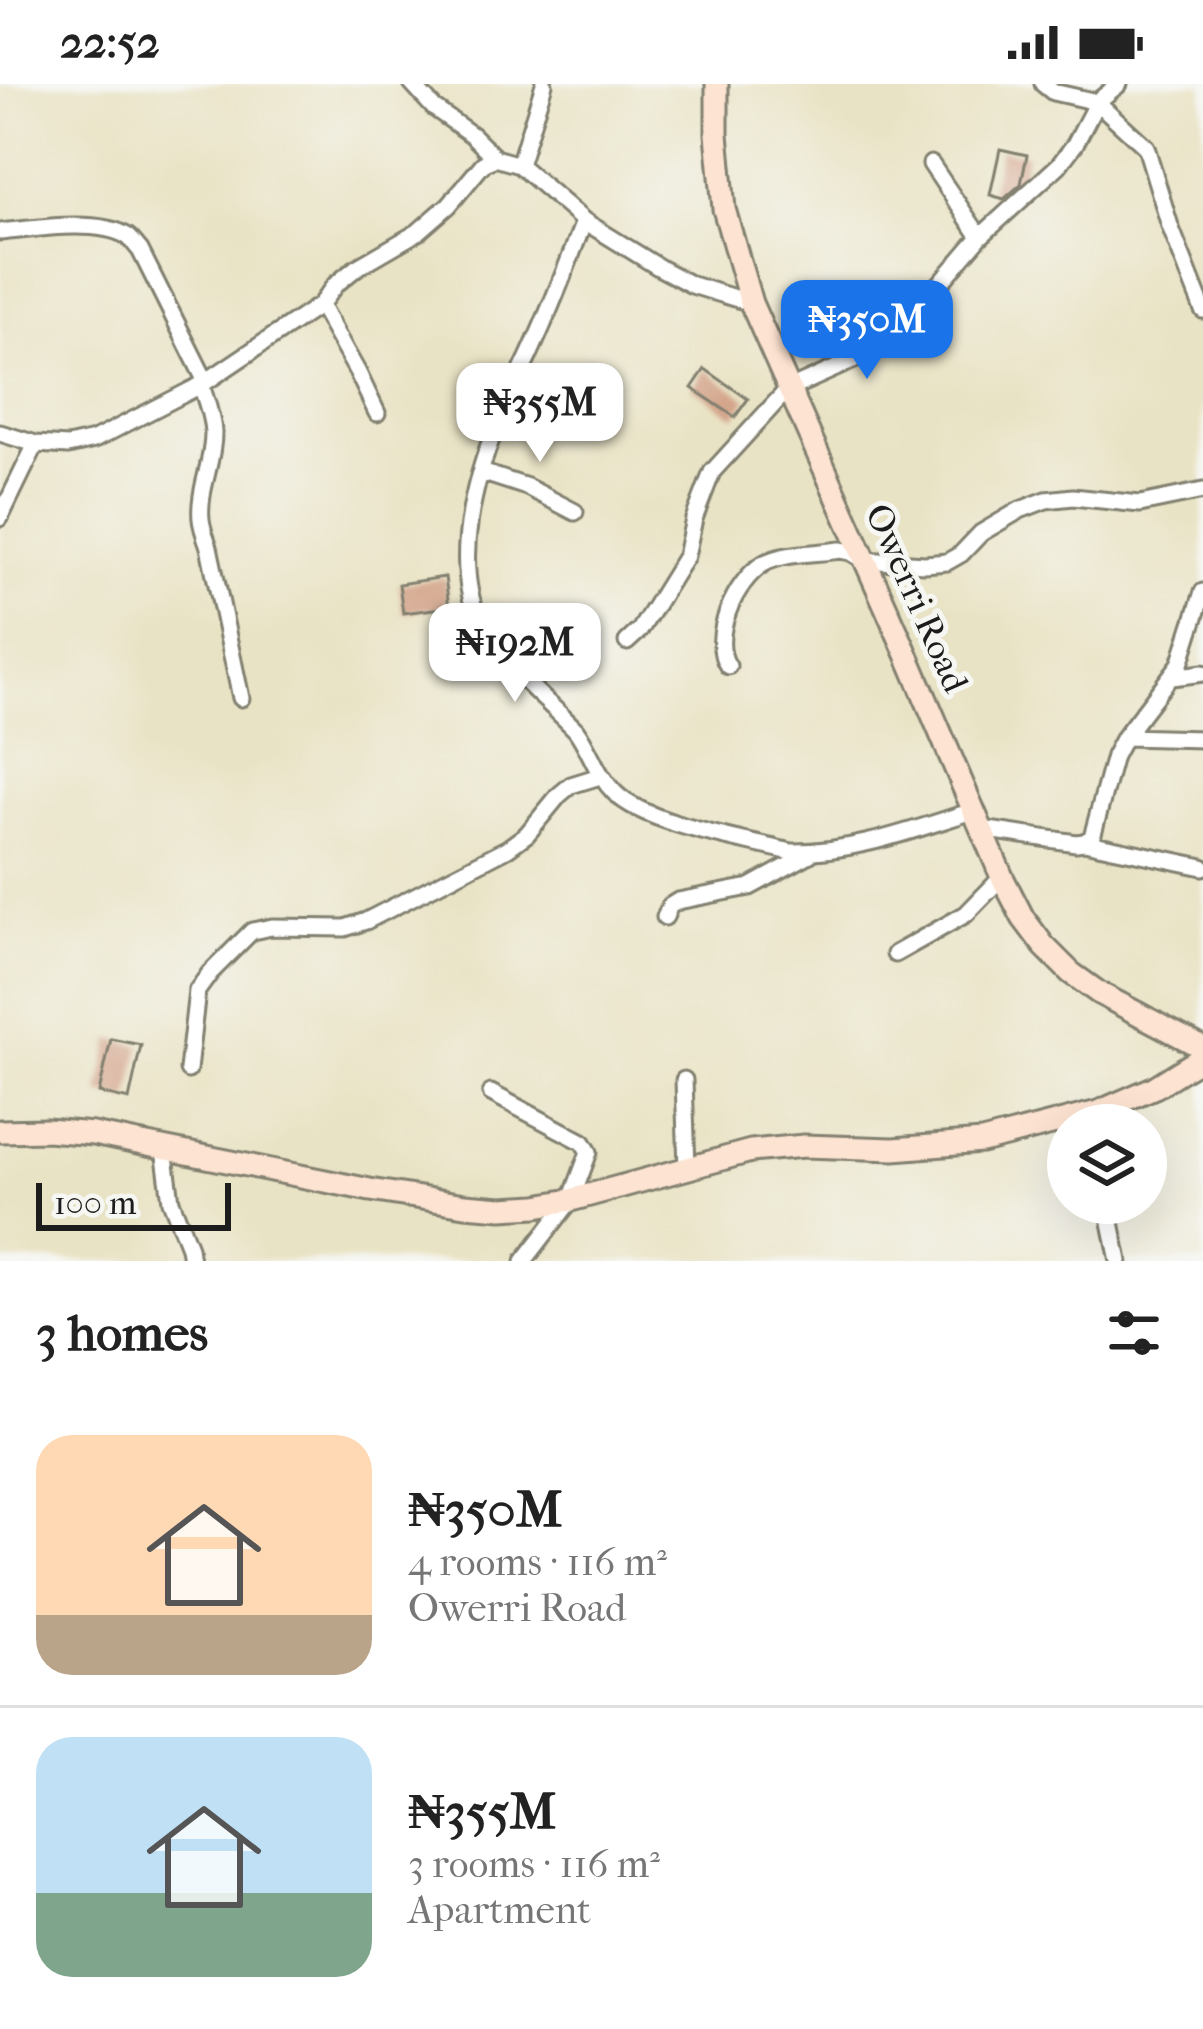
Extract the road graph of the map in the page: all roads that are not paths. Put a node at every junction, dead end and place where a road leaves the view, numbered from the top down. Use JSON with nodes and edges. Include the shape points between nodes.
{"nodes":[{"id":1,"x":412,"y":84,"type":"edge"},
{"id":2,"x":544,"y":84,"type":"edge"},
{"id":3,"x":717,"y":84,"type":"edge"},
{"id":4,"x":1043,"y":84,"type":"edge"},
{"id":5,"x":1119,"y":84,"type":"edge"},
{"id":6,"x":1097,"y":102,"type":"junction"},
{"id":7,"x":495,"y":158,"type":"junction"},
{"id":8,"x":931,"y":164,"type":"dead end"},
{"id":9,"x":519,"y":165,"type":"junction"},
{"id":10,"x":584,"y":221,"type":"junction"},
{"id":11,"x":0,"y":232,"type":"edge"},
{"id":12,"x":980,"y":237,"type":"junction"},
{"id":13,"x":751,"y":303,"type":"junction"},
{"id":14,"x":320,"y":305,"type":"junction"},
{"id":15,"x":1203,"y":310,"type":"edge"},
{"id":16,"x":203,"y":383,"type":"junction"},
{"id":17,"x":788,"y":390,"type":"junction"},
{"id":18,"x":377,"y":413,"type":"dead end"},
{"id":19,"x":0,"y":434,"type":"edge"},
{"id":20,"x":36,"y":444,"type":"junction"},
{"id":21,"x":482,"y":472,"type":"junction"},
{"id":22,"x":1203,"y":491,"type":"edge"},
{"id":23,"x":575,"y":512,"type":"dead end"},
{"id":24,"x":0,"y":518,"type":"edge"},
{"id":25,"x":864,"y":560,"type":"junction"},
{"id":26,"x":1203,"y":592,"type":"edge"},
{"id":27,"x":627,"y":642,"type":"dead end"},
{"id":28,"x":728,"y":666,"type":"dead end"},
{"id":29,"x":1203,"y":673,"type":"edge"},
{"id":30,"x":1172,"y":677,"type":"junction"},
{"id":31,"x":241,"y":698,"type":"dead end"},
{"id":32,"x":1124,"y":737,"type":"junction"},
{"id":33,"x":1203,"y":740,"type":"edge"},
{"id":34,"x":600,"y":776,"type":"junction"},
{"id":35,"x":978,"y":820,"type":"junction"},
{"id":36,"x":1084,"y":842,"type":"junction"},
{"id":37,"x":812,"y":852,"type":"junction"},
{"id":38,"x":1203,"y":867,"type":"edge"},
{"id":39,"x":1002,"y":877,"type":"junction"},
{"id":40,"x":665,"y":917,"type":"dead end"},
{"id":41,"x":895,"y":954,"type":"dead end"},
{"id":42,"x":1203,"y":1053,"type":"edge"},
{"id":43,"x":188,"y":1070,"type":"dead end"},
{"id":44,"x":684,"y":1080,"type":"dead end"},
{"id":45,"x":491,"y":1093,"type":"dead end"},
{"id":46,"x":1124,"y":1104,"type":"edge"},
{"id":47,"x":1047,"y":1129,"type":"edge"},
{"id":48,"x":0,"y":1131,"type":"edge"},
{"id":49,"x":164,"y":1149,"type":"junction"},
{"id":50,"x":687,"y":1168,"type":"junction"},
{"id":51,"x":571,"y":1200,"type":"junction"},
{"id":52,"x":1111,"y":1224,"type":"edge"},
{"id":53,"x":191,"y":1261,"type":"edge"},
{"id":54,"x":524,"y":1261,"type":"edge"},
{"id":55,"x":1119,"y":1261,"type":"edge"}],
"edges":[{"from":1,"to":7,"type":"street"},
{"from":2,"to":9,"type":"street"},
{"from":3,"to":13,"type":"street","name":"Owerri Road","via":[[724,209]]},
{"from":4,"to":6,"type":"street"},
{"from":5,"to":6,"type":"street"},
{"from":6,"to":12,"type":"street","via":[[1059,165]]},
{"from":6,"to":15,"type":"street","via":[[1146,147]]},
{"from":7,"to":9,"type":"street"},
{"from":7,"to":14,"type":"street","via":[[418,232],[356,268]]},
{"from":8,"to":12,"type":"street"},
{"from":9,"to":10,"type":"street"},
{"from":10,"to":13,"type":"street","via":[[692,285]]},
{"from":10,"to":21,"type":"street"},
{"from":11,"to":16,"type":"street","via":[[64,225],[127,235]]},
{"from":12,"to":17,"type":"street","via":[[900,330]]},
{"from":13,"to":17,"type":"street","name":"Owerri Road"},
{"from":14,"to":16,"type":"street"},
{"from":14,"to":18,"type":"street"},
{"from":16,"to":20,"type":"street","via":[[94,440]]},
{"from":16,"to":31,"type":"street","via":[[213,429],[201,524]]},
{"from":17,"to":25,"type":"street","name":"Owerri Road"},
{"from":17,"to":27,"type":"street","via":[[712,472],[686,556]]},
{"from":19,"to":20,"type":"street"},
{"from":20,"to":24,"type":"street"},
{"from":21,"to":23,"type":"street"},
{"from":21,"to":34,"type":"street","via":[[464,561],[474,608],[496,650],[576,730]]},
{"from":22,"to":25,"type":"street","via":[[1140,504],[1046,500],[981,533],[947,562]]},
{"from":25,"to":28,"type":"street","via":[[840,550],[764,562],[728,609]]},
{"from":25,"to":35,"type":"street","name":"Owerri Road"},
{"from":26,"to":30,"type":"street"},
{"from":29,"to":30,"type":"street"},
{"from":30,"to":32,"type":"street"},
{"from":32,"to":33,"type":"street"},
{"from":32,"to":36,"type":"street"},
{"from":34,"to":37,"type":"street","via":[[628,805],[667,820]]},
{"from":34,"to":43,"type":"street","via":[[571,785],[508,848],[366,921],[252,932],[197,991]]},
{"from":35,"to":36,"type":"street"},
{"from":35,"to":37,"type":"street"},
{"from":35,"to":39,"type":"street","name":"Owerri Road"},
{"from":36,"to":38,"type":"street"},
{"from":37,"to":40,"type":"street","via":[[750,887],[677,901]]},
{"from":39,"to":41,"type":"street","via":[[966,914]]},
{"from":39,"to":42,"type":"street","name":"Owerri Road","via":[[1034,932],[1071,973]]},
{"from":42,"to":46,"type":"street"},
{"from":44,"to":50,"type":"street"},
{"from":45,"to":51,"type":"street","via":[[583,1142],[589,1152]]},
{"from":47,"to":50,"type":"street","via":[[894,1149],[751,1151]]},
{"from":48,"to":49,"type":"street","via":[[93,1135]]},
{"from":49,"to":51,"type":"street","via":[[465,1205]]},
{"from":49,"to":53,"type":"street","via":[[170,1201]]},
{"from":50,"to":51,"type":"street"},
{"from":51,"to":54,"type":"street"},
{"from":52,"to":55,"type":"street"}]}
